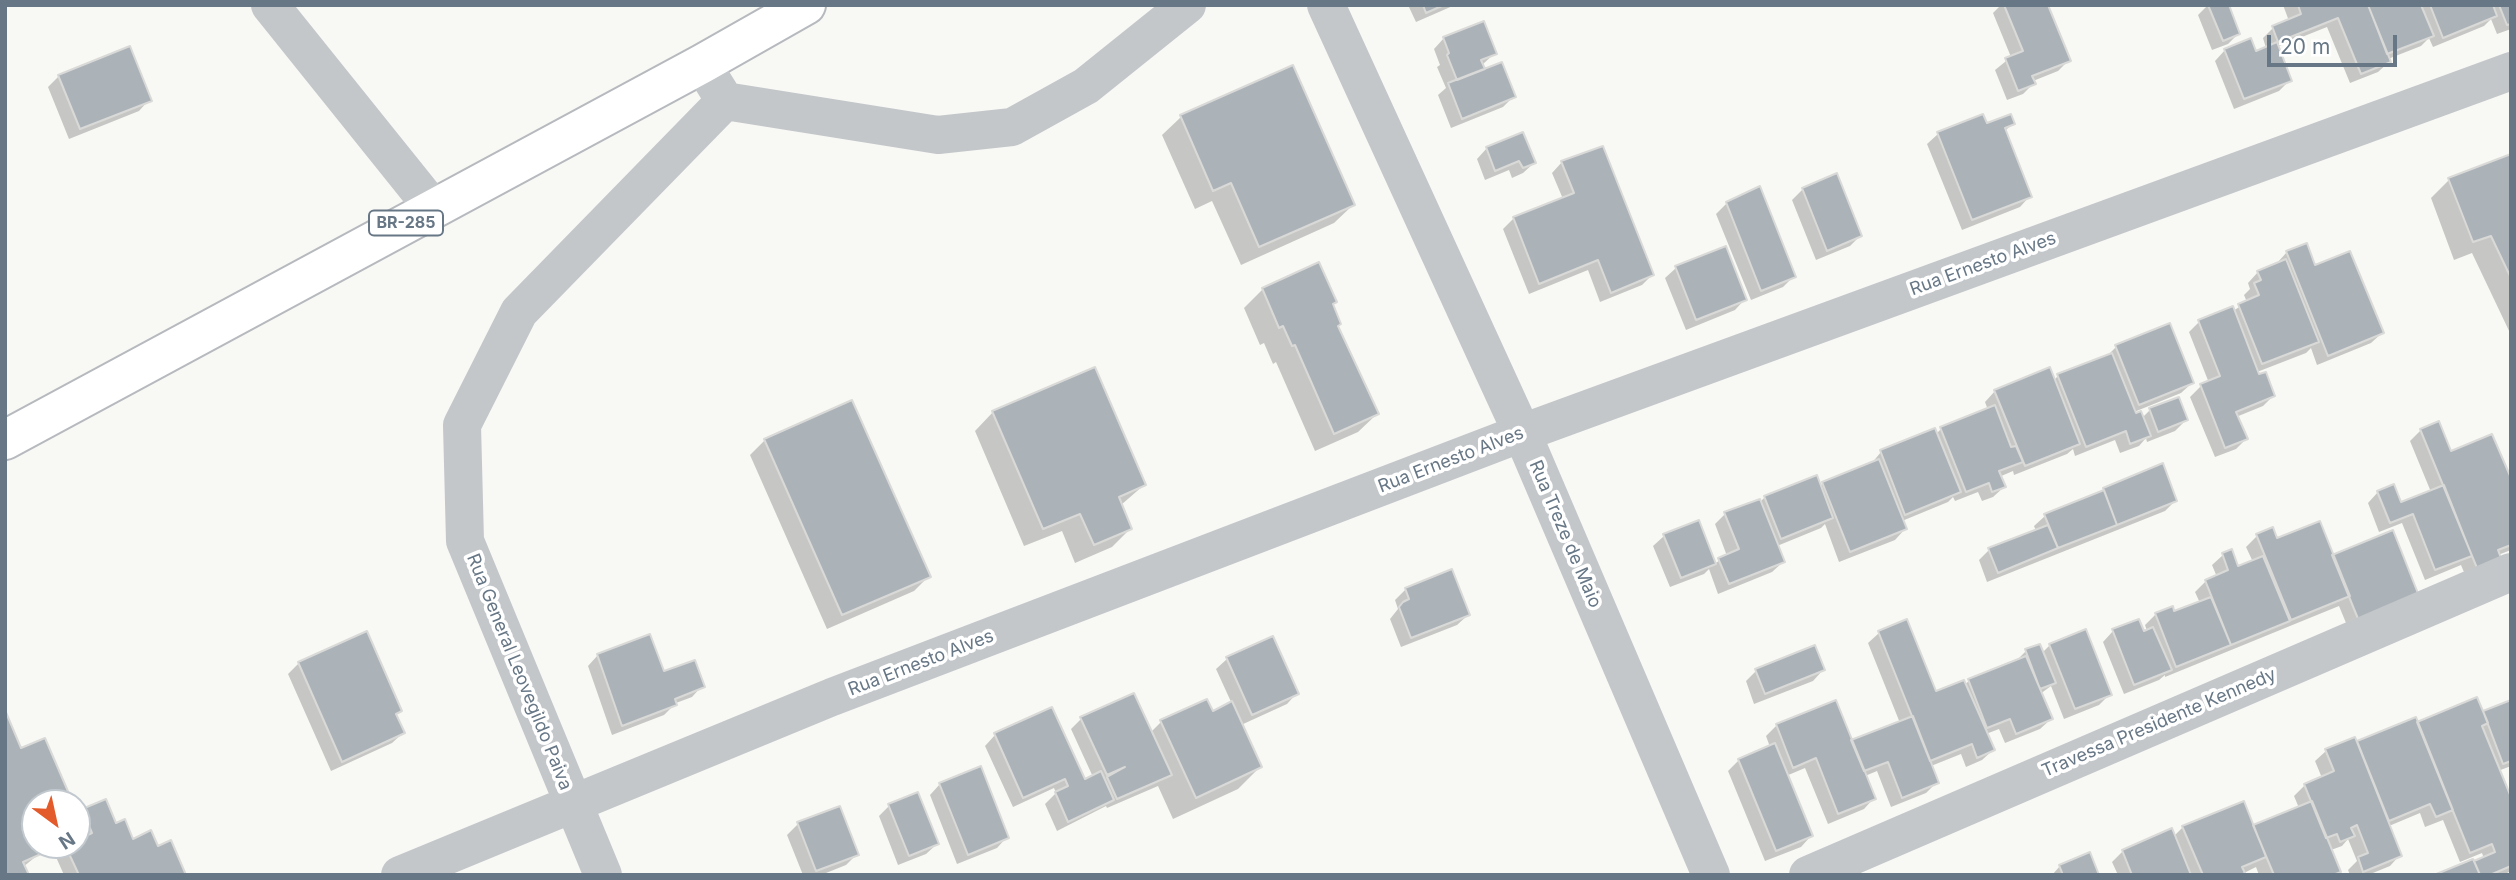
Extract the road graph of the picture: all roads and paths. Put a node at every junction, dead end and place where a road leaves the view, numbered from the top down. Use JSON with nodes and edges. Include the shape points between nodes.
{"nodes":[{"id":1,"x":270,"y":5,"type":"edge"},
{"id":2,"x":806,"y":5,"type":"edge"},
{"id":3,"x":1187,"y":5,"type":"edge"},
{"id":4,"x":1325,"y":5,"type":"edge"},
{"id":5,"x":702,"y":64,"type":"junction"},
{"id":6,"x":2511,"y":71,"type":"edge"},
{"id":7,"x":725,"y":102,"type":"junction"},
{"id":8,"x":433,"y":208,"type":"junction"},
{"id":9,"x":1522,"y":433,"type":"junction"},
{"id":10,"x":5,"y":440,"type":"edge"},
{"id":11,"x":2511,"y":572,"type":"edge"},
{"id":12,"x":573,"y":803,"type":"junction"},
{"id":13,"x":400,"y":875,"type":"edge"},
{"id":14,"x":603,"y":875,"type":"edge"},
{"id":15,"x":1712,"y":875,"type":"edge"},
{"id":16,"x":1808,"y":875,"type":"edge"}],
"edges":[{"from":1,"to":8,"type":"street"},
{"from":2,"to":5,"type":"highway","number":"BR-285"},
{"from":3,"to":7,"type":"street","via":[[1086,86],[1012,127],[938,135]]},
{"from":4,"to":9,"type":"street","name":"Rua Treze de Maio"},
{"from":5,"to":7,"type":"street"},
{"from":5,"to":8,"type":"highway","number":"BR-285"},
{"from":6,"to":9,"type":"street","name":"Rua Ernesto Alves"},
{"from":7,"to":12,"type":"street","name":"Rua General Leovegildo Paiva","via":[[519,312],[461,425],[465,541]]},
{"from":8,"to":10,"type":"highway","number":"BR-285"},
{"from":9,"to":12,"type":"street","name":"Rua Ernesto Alves","via":[[845,692]]},
{"from":9,"to":15,"type":"street","name":"Rua Treze de Maio"},
{"from":11,"to":16,"type":"street","name":"Travessa Presidente Kennedy"},
{"from":12,"to":13,"type":"street","name":"Rua Ernesto Alves"},
{"from":12,"to":14,"type":"street","name":"Rua General Leovegildo Paiva"}]}
